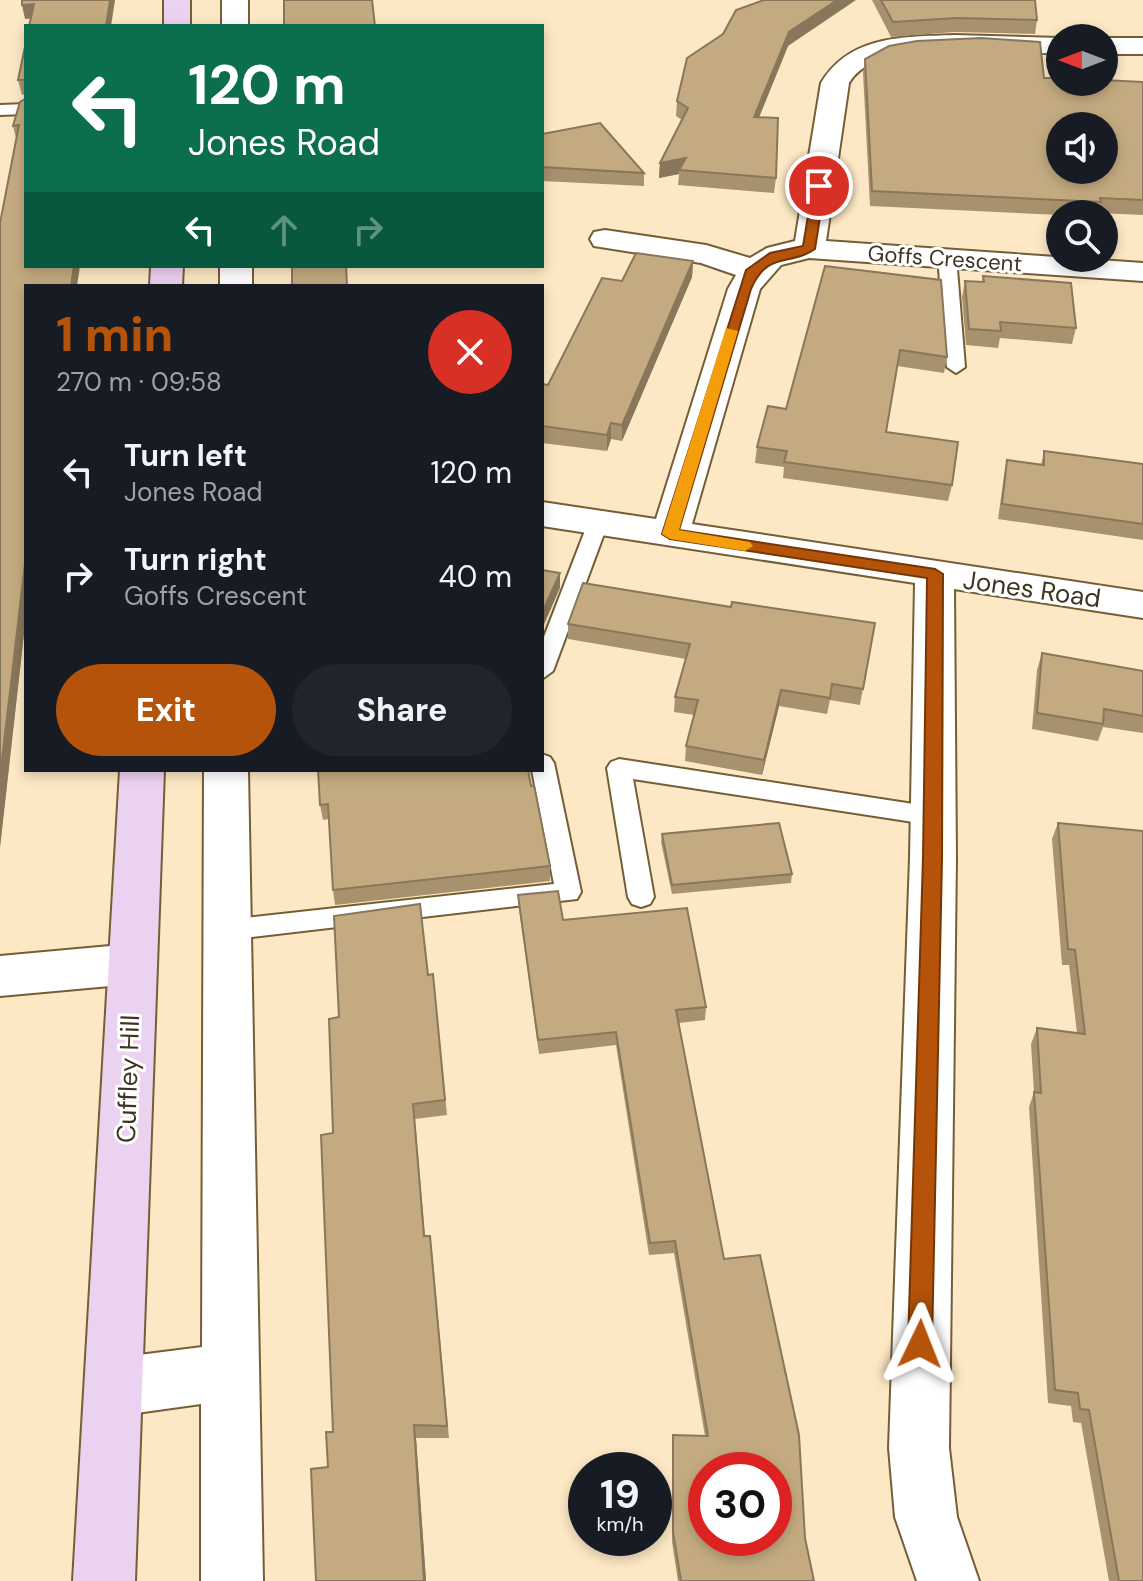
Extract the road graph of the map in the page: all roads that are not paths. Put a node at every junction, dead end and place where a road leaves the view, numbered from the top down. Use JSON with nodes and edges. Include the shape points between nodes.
{"nodes":[{"id":1,"x":177,"y":0,"type":"edge"},
{"id":2,"x":235,"y":0,"type":"edge"},
{"id":3,"x":177,"y":24,"type":"edge"},
{"id":4,"x":235,"y":24,"type":"edge"},
{"id":5,"x":1046,"y":46,"type":"edge"},
{"id":6,"x":1118,"y":46,"type":"edge"},
{"id":7,"x":1143,"y":46,"type":"edge"},
{"id":8,"x":24,"y":109,"type":"edge"},
{"id":9,"x":0,"y":110,"type":"edge"},
{"id":10,"x":605,"y":239,"type":"dead end"},
{"id":11,"x":809,"y":249,"type":"junction"},
{"id":12,"x":947,"y":257,"type":"junction"},
{"id":13,"x":753,"y":270,"type":"junction"},
{"id":14,"x":1143,"y":272,"type":"edge"},
{"id":15,"x":956,"y":367,"type":"dead end"},
{"id":16,"x":544,"y":514,"type":"edge"},
{"id":17,"x":598,"y":523,"type":"junction"},
{"id":18,"x":670,"y":534,"type":"junction"},
{"id":19,"x":935,"y":574,"type":"junction"},
{"id":20,"x":1143,"y":605,"type":"edge"},
{"id":21,"x":544,"y":666,"type":"edge"},
{"id":22,"x":142,"y":772,"type":"edge"},
{"id":23,"x":226,"y":772,"type":"edge"},
{"id":24,"x":544,"y":772,"type":"edge"},
{"id":25,"x":933,"y":816,"type":"junction"},
{"id":26,"x":641,"y":897,"type":"dead end"},
{"id":27,"x":227,"y":930,"type":"junction"},
{"id":28,"x":132,"y":964,"type":"junction"},
{"id":29,"x":0,"y":976,"type":"edge"},
{"id":30,"x":230,"y":1372,"type":"junction"},
{"id":31,"x":115,"y":1387,"type":"junction"},
{"id":32,"x":104,"y":1581,"type":"edge"},
{"id":33,"x":232,"y":1581,"type":"edge"},
{"id":34,"x":948,"y":1581,"type":"edge"}],
"edges":[{"from":1,"to":3,"type":"main road"},
{"from":2,"to":4,"type":"street"},
{"from":5,"to":11,"type":"street","via":[[916,46],[875,51],[843,69],[835,83]]},
{"from":6,"to":7,"type":"street"},
{"from":8,"to":9,"type":"lane"},
{"from":10,"to":13,"type":"street","via":[[706,254]]},
{"from":11,"to":12,"type":"street","name":"Goffs Crescent"},
{"from":11,"to":13,"type":"street","name":"Goffs Crescent","via":[[774,256]]},
{"from":12,"to":14,"type":"street","name":"Goffs Crescent"},
{"from":12,"to":15,"type":"lane"},
{"from":13,"to":18,"type":"street"},
{"from":16,"to":17,"type":"street","name":"Jones Road"},
{"from":17,"to":18,"type":"street","name":"Jones Road"},
{"from":17,"to":21,"type":"lane"},
{"from":18,"to":19,"type":"street","name":"Jones Road"},
{"from":19,"to":20,"type":"street","name":"Jones Road"},
{"from":19,"to":25,"type":"street"},
{"from":22,"to":28,"type":"main road","name":"Cuffley Hill"},
{"from":23,"to":27,"type":"street"},
{"from":24,"to":27,"type":"lane","via":[[568,892]]},
{"from":25,"to":26,"type":"lane","via":[[619,768]]},
{"from":25,"to":34,"type":"street","via":[[919,1448],[926,1517]]},
{"from":27,"to":30,"type":"street"},
{"from":28,"to":29,"type":"street"},
{"from":28,"to":31,"type":"main road","name":"Cuffley Hill"},
{"from":30,"to":31,"type":"street"},
{"from":30,"to":33,"type":"street"},
{"from":31,"to":32,"type":"main road","name":"Cuffley Hill"}]}
